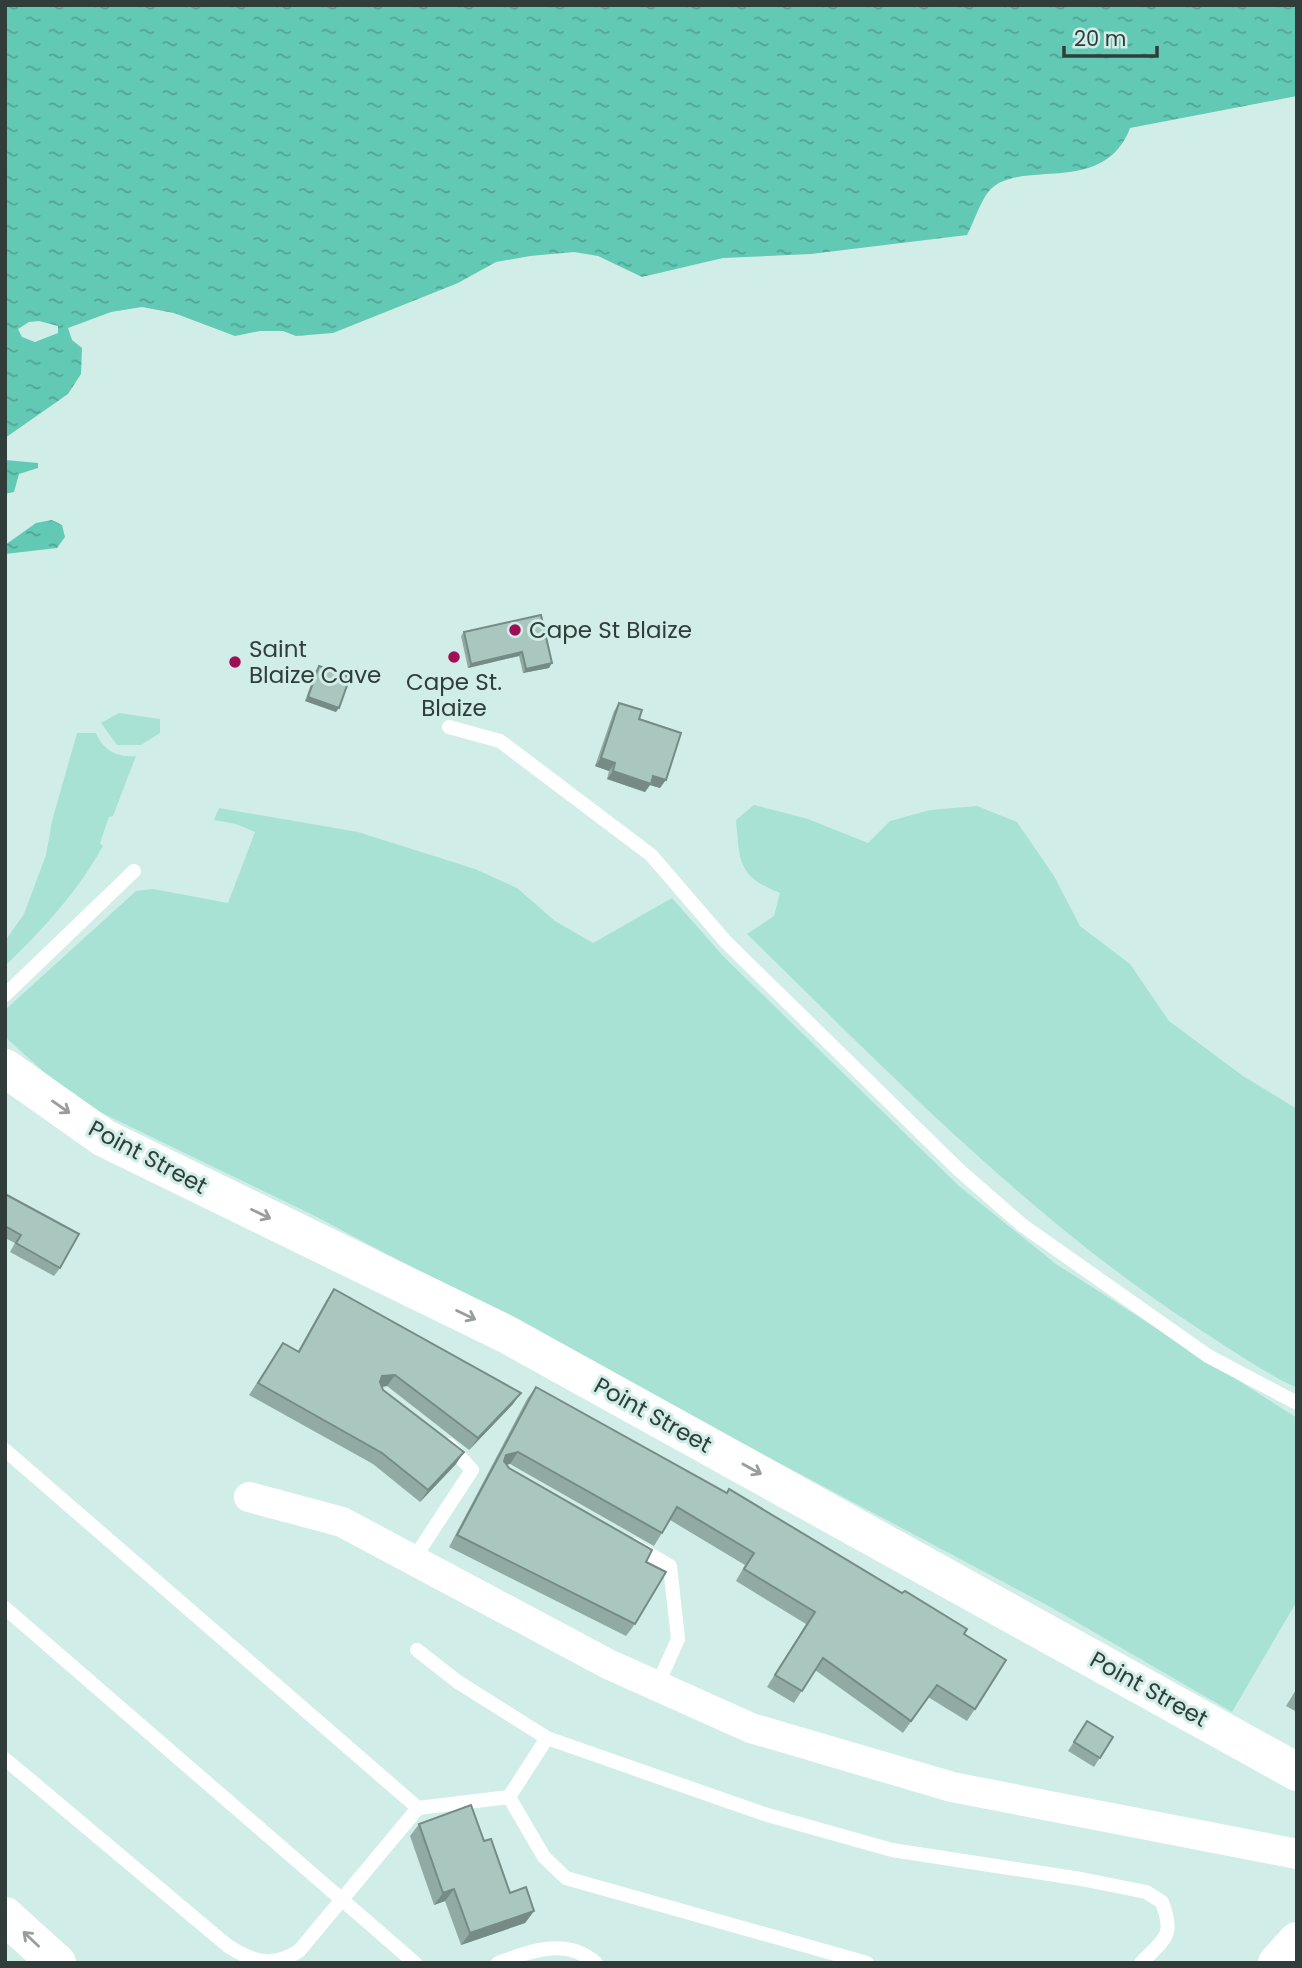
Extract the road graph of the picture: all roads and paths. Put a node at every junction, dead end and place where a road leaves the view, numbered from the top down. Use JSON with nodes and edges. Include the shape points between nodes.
{"nodes":[{"id":1,"x":449,"y":727,"type":"dead end"},
{"id":2,"x":134,"y":871,"type":"dead end"},
{"id":3,"x":5,"y":995,"type":"edge"},
{"id":4,"x":5,"y":1068,"type":"edge"},
{"id":5,"x":1297,"y":1404,"type":"edge"},
{"id":6,"x":437,"y":1436,"type":"edge"},
{"id":7,"x":5,"y":1450,"type":"edge"},
{"id":8,"x":250,"y":1497,"type":"dead end"},
{"id":9,"x":623,"y":1539,"type":"edge"},
{"id":10,"x":412,"y":1560,"type":"junction"},
{"id":11,"x":5,"y":1608,"type":"edge"},
{"id":12,"x":417,"y":1650,"type":"dead end"},
{"id":13,"x":657,"y":1686,"type":"junction"},
{"id":14,"x":547,"y":1738,"type":"junction"},
{"id":15,"x":5,"y":1759,"type":"edge"},
{"id":16,"x":1297,"y":1772,"type":"edge"},
{"id":17,"x":509,"y":1797,"type":"junction"},
{"id":18,"x":418,"y":1808,"type":"junction"},
{"id":19,"x":1297,"y":1854,"type":"edge"},
{"id":20,"x":342,"y":1896,"type":"junction"},
{"id":21,"x":5,"y":1916,"type":"edge"},
{"id":22,"x":1297,"y":1941,"type":"edge"},
{"id":23,"x":57,"y":1963,"type":"edge"},
{"id":24,"x":415,"y":1963,"type":"edge"},
{"id":25,"x":498,"y":1963,"type":"edge"},
{"id":26,"x":596,"y":1963,"type":"edge"},
{"id":27,"x":867,"y":1963,"type":"edge"},
{"id":28,"x":1140,"y":1963,"type":"edge"},
{"id":29,"x":1277,"y":1963,"type":"edge"}],
"edges":[{"from":1,"to":5,"type":"lane","via":[[500,741],[652,855],[726,942],[959,1170],[1022,1225],[1208,1356]]},
{"from":2,"to":3,"type":"lane"},
{"from":4,"to":16,"type":"street","name":"Point Street","one_way":true,"via":[[104,1138],[508,1335]]},
{"from":6,"to":10,"type":"lane","via":[[459,1452],[472,1470]]},
{"from":7,"to":18,"type":"lane"},
{"from":8,"to":10,"type":"street","via":[[342,1522]]},
{"from":9,"to":13,"type":"lane","via":[[670,1566],[678,1639]]},
{"from":10,"to":13,"type":"street"},
{"from":11,"to":20,"type":"lane"},
{"from":12,"to":14,"type":"lane","via":[[458,1682]]},
{"from":13,"to":19,"type":"street","via":[[751,1728],[952,1787]]},
{"from":14,"to":17,"type":"lane"},
{"from":14,"to":28,"type":"lane","via":[[764,1814],[892,1850],[1146,1892],[1162,1902],[1170,1924],[1168,1934]]},
{"from":15,"to":20,"type":"lane","via":[[247,1958],[273,1962],[299,1951]]},
{"from":17,"to":18,"type":"lane"},
{"from":17,"to":27,"type":"lane","via":[[544,1857],[566,1878]]},
{"from":18,"to":20,"type":"lane"},
{"from":20,"to":24,"type":"lane"},
{"from":23,"to":21,"type":"street","one_way":true},
{"from":22,"to":29,"type":"street"},
{"from":25,"to":26,"type":"lane","via":[[534,1950],[561,1948],[577,1949]]}]}
